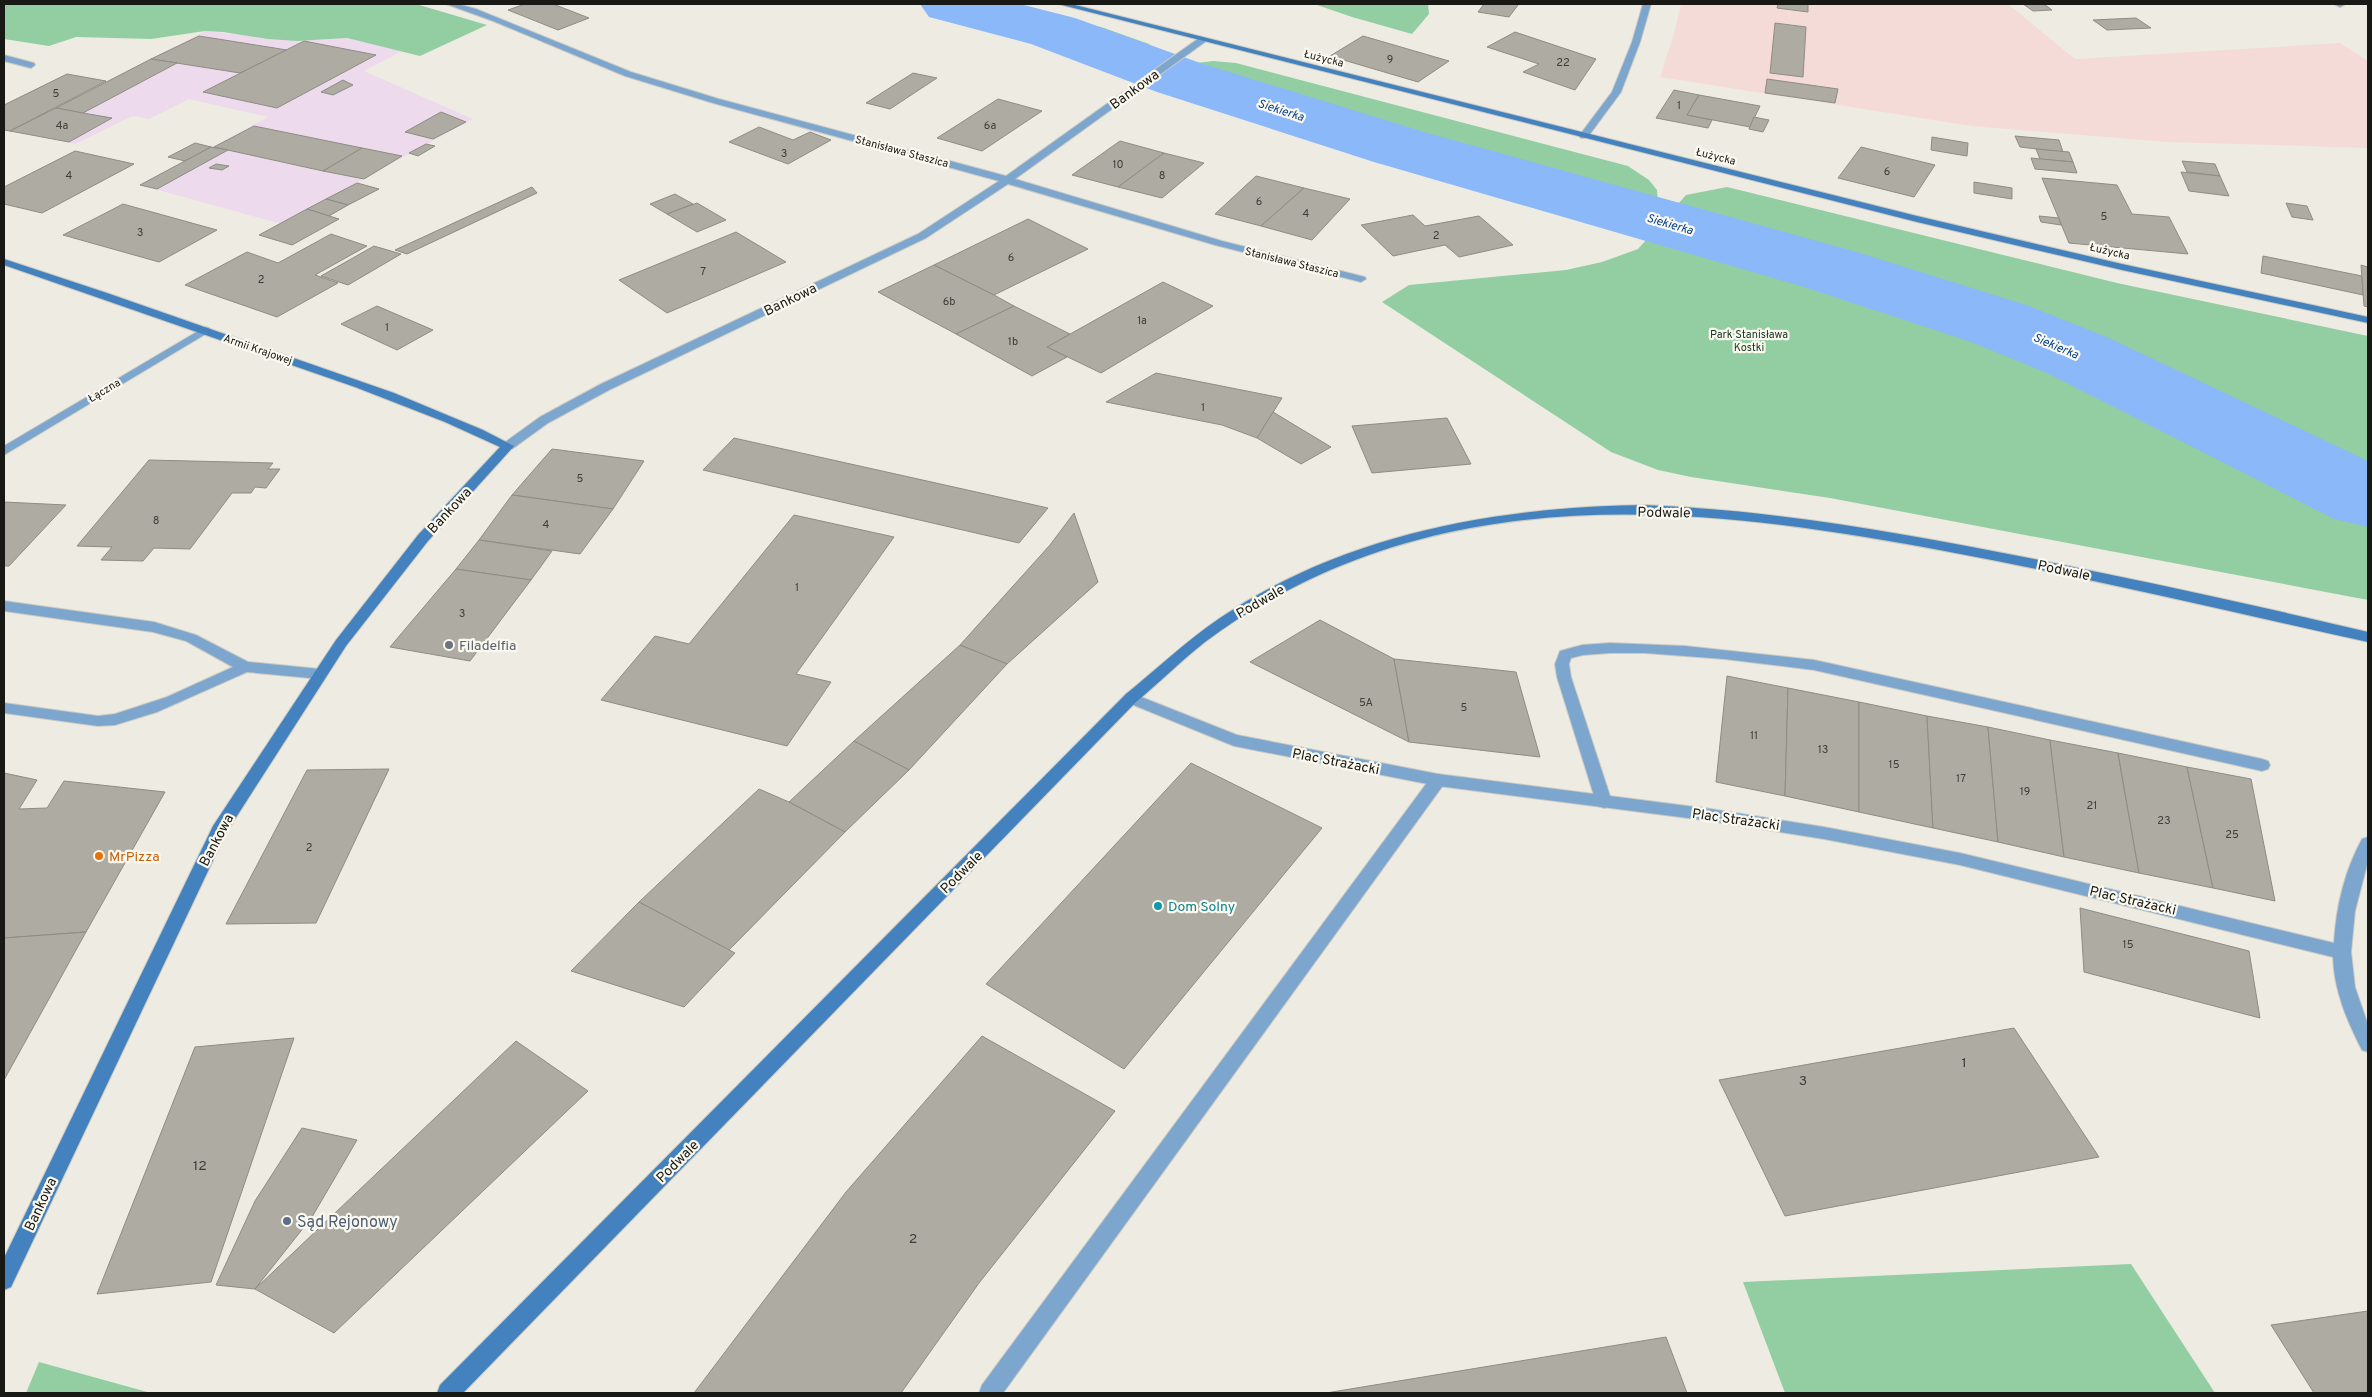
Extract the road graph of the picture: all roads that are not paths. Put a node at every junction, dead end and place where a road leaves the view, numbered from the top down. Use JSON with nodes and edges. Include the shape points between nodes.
{"nodes":[{"id":1,"x":450,"y":4,"type":"edge"},
{"id":2,"x":1062,"y":4,"type":"edge"},
{"id":3,"x":1646,"y":4,"type":"edge"},
{"id":4,"x":1202,"y":40,"type":"junction"},
{"id":5,"x":4,"y":58,"type":"edge"},
{"id":6,"x":31,"y":65,"type":"dead end"},
{"id":7,"x":1584,"y":136,"type":"junction"},
{"id":8,"x":1007,"y":180,"type":"junction"},
{"id":9,"x":4,"y":262,"type":"edge"},
{"id":10,"x":1361,"y":279,"type":"dead end"},
{"id":11,"x":2368,"y":320,"type":"edge"},
{"id":12,"x":205,"y":330,"type":"junction"},
{"id":13,"x":508,"y":446,"type":"junction"},
{"id":14,"x":4,"y":451,"type":"edge"},
{"id":15,"x":4,"y":606,"type":"edge"},
{"id":16,"x":2362,"y":635,"type":"edge"},
{"id":17,"x":2368,"y":650,"type":"edge"},
{"id":18,"x":244,"y":667,"type":"junction"},
{"id":19,"x":320,"y":674,"type":"junction"},
{"id":20,"x":1132,"y":698,"type":"junction"},
{"id":21,"x":4,"y":708,"type":"edge"},
{"id":22,"x":2262,"y":765,"type":"dead end"},
{"id":23,"x":1438,"y":780,"type":"junction"},
{"id":24,"x":1604,"y":802,"type":"junction"},
{"id":25,"x":2368,"y":843,"type":"edge"},
{"id":26,"x":2342,"y":952,"type":"junction"},
{"id":27,"x":2368,"y":1044,"type":"edge"},
{"id":28,"x":4,"y":1280,"type":"edge"},
{"id":29,"x":448,"y":1393,"type":"edge"},
{"id":30,"x":990,"y":1393,"type":"edge"}],
"edges":[{"from":1,"to":8,"type":"street","name":"Stanisława Staszica","via":[[491,17],[626,73]]},
{"from":2,"to":4,"type":"main road","name":"Łużycka"},
{"from":3,"to":7,"type":"street","via":[[1636,42],[1616,92]]},
{"from":4,"to":7,"type":"main road","name":"Łużycka"},
{"from":4,"to":8,"type":"street","name":"Bankowa"},
{"from":5,"to":6,"type":"street"},
{"from":7,"to":11,"type":"main road","name":"Łużycka","via":[[2024,245]]},
{"from":8,"to":10,"type":"street","name":"Stanisława Staszica","via":[[1155,226]]},
{"from":8,"to":13,"type":"street","name":"Bankowa","via":[[922,236],[605,387],[544,420]]},
{"from":9,"to":12,"type":"main road","name":"Armii Krajowej"},
{"from":12,"to":13,"type":"main road","name":"Armii Krajowej","via":[[396,399]]},
{"from":12,"to":14,"type":"street","name":"Łączna"},
{"from":13,"to":19,"type":"main road","name":"Bankowa","via":[[423,538]]},
{"from":15,"to":18,"type":"street","via":[[154,627],[191,638]]},
{"from":16,"to":17,"type":"main road"},
{"from":16,"to":20,"type":"main road","name":"Podwale","via":[[2068,571],[1862,532],[1688,511],[1593,511],[1455,527],[1382,546],[1326,567],[1271,594],[1210,632]]},
{"from":18,"to":19,"type":"street"},
{"from":18,"to":21,"type":"street","via":[[144,711],[110,720]]},
{"from":19,"to":28,"type":"main road","name":"Bankowa","via":[[219,830]]},
{"from":20,"to":23,"type":"street","name":"Plac Strażacki","via":[[1234,740]]},
{"from":20,"to":29,"type":"main road","name":"Podwale"},
{"from":22,"to":24,"type":"street","via":[[1814,665],[1695,652],[1579,649],[1565,655],[1562,664],[1564,677]]},
{"from":23,"to":24,"type":"street","name":"Plac Strażacki"},
{"from":23,"to":30,"type":"street"},
{"from":24,"to":26,"type":"street","name":"Plac Strażacki","via":[[1824,833],[1950,857]]},
{"from":25,"to":26,"type":"street","via":[[2352,886]]},
{"from":26,"to":27,"type":"street","via":[[2348,995]]}]}
